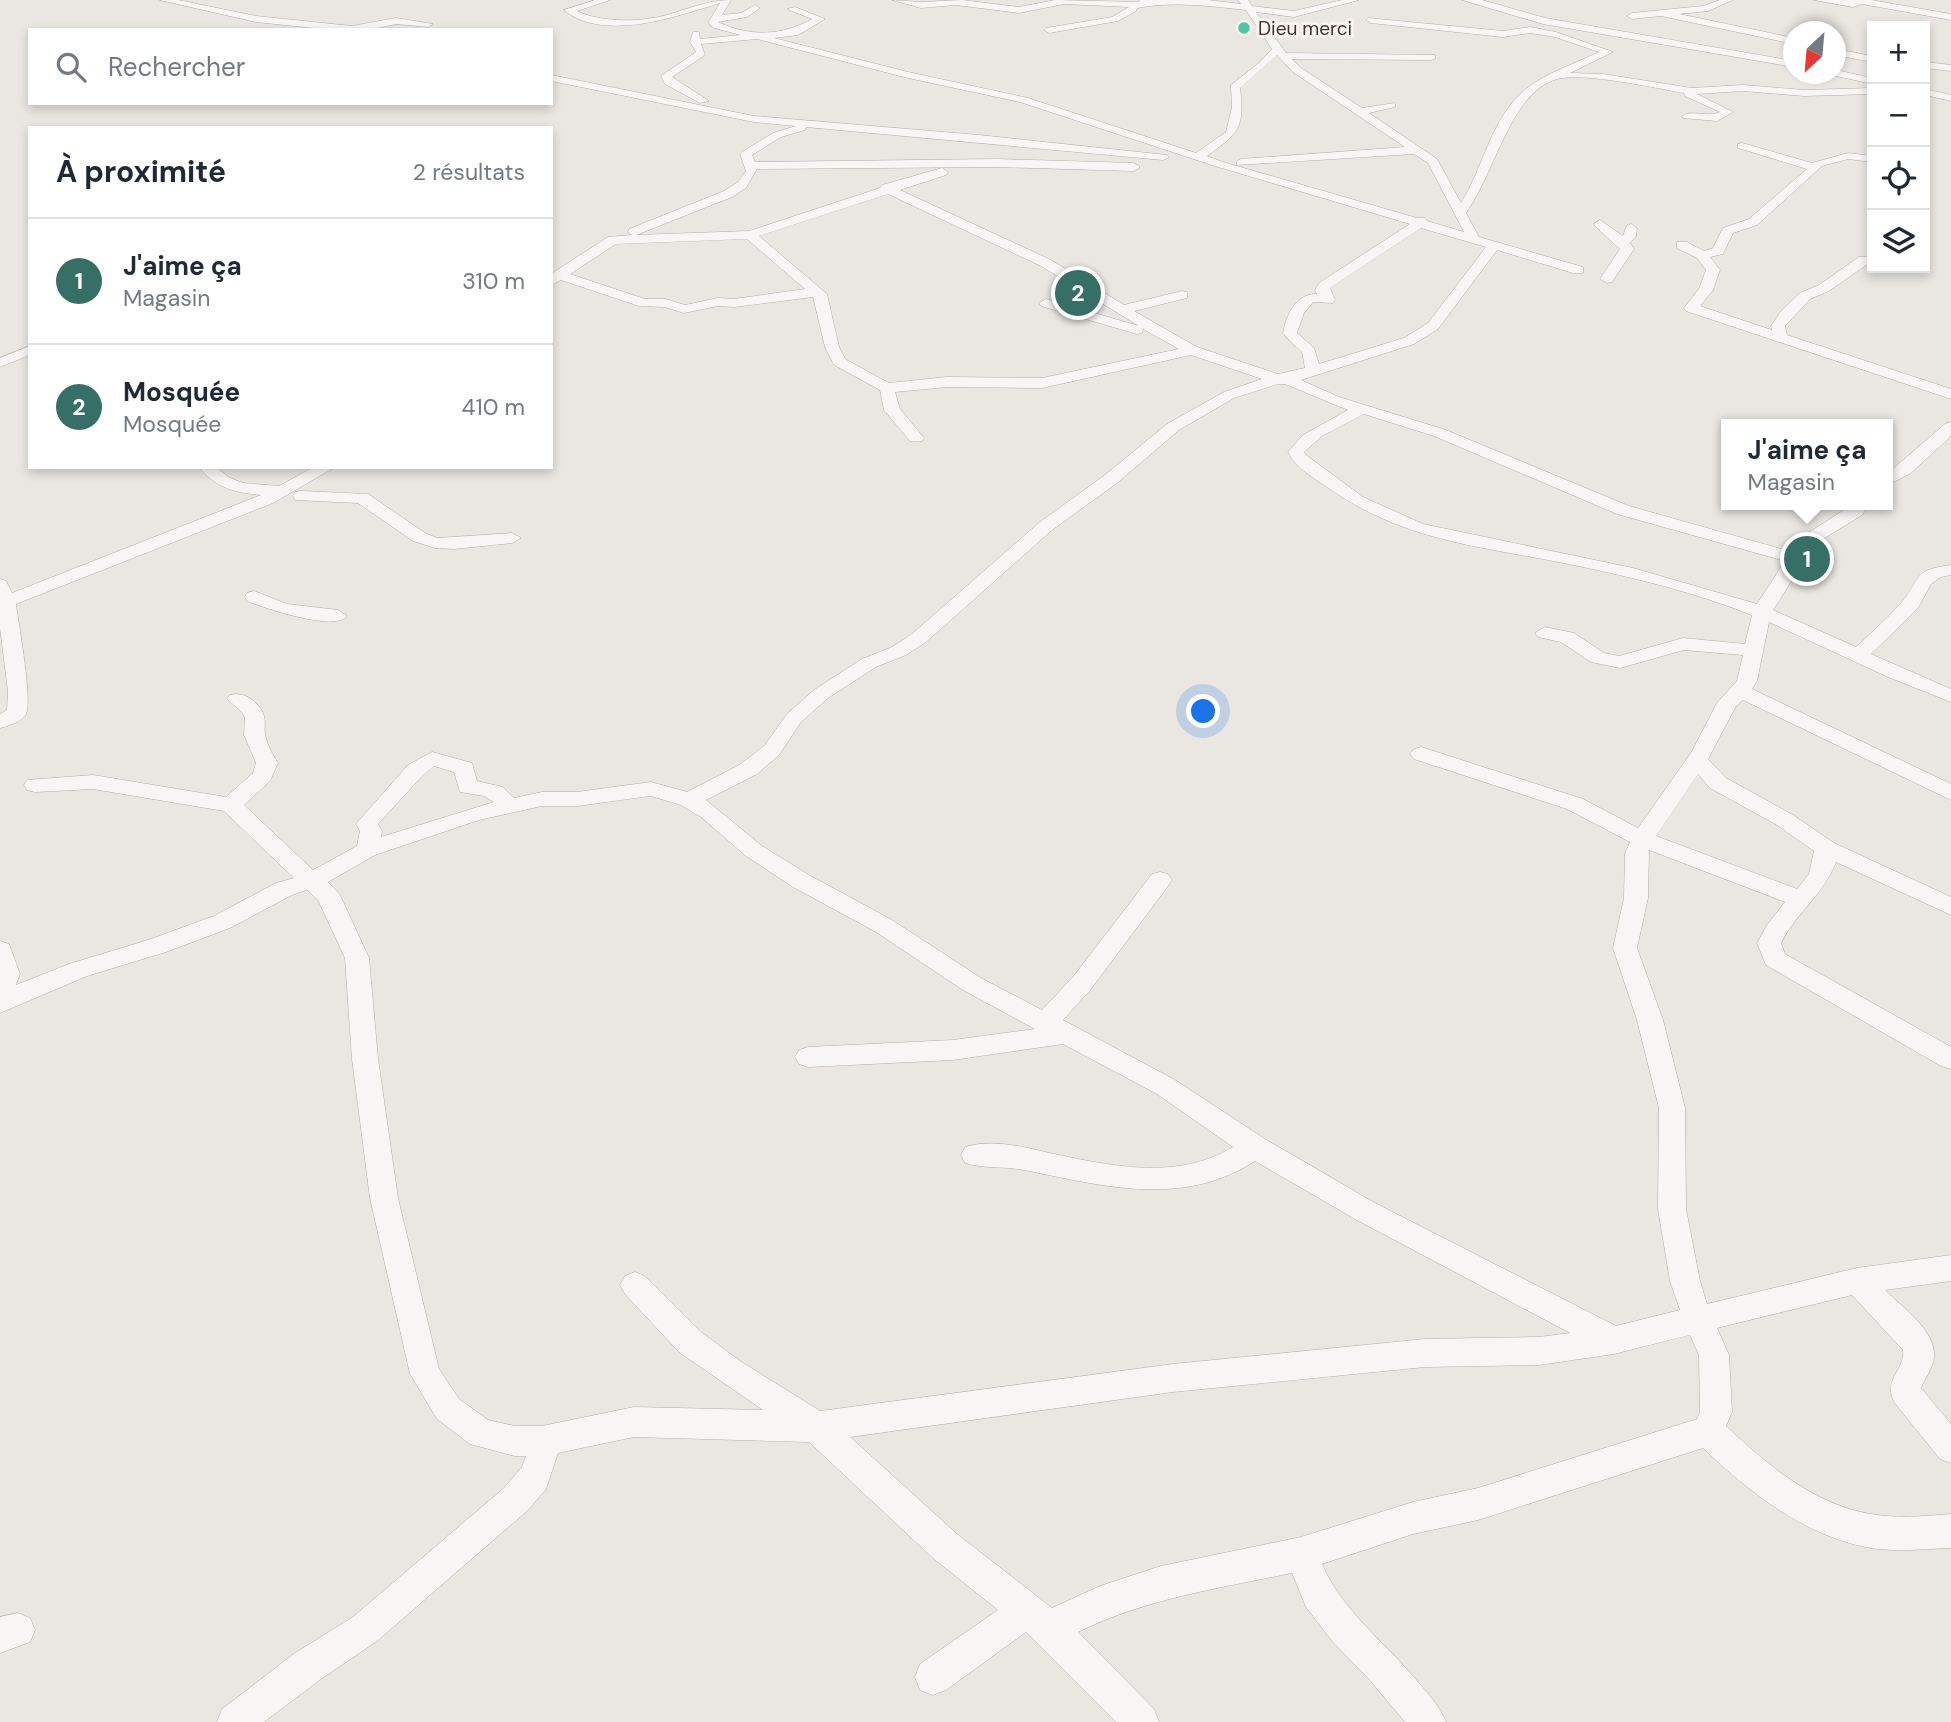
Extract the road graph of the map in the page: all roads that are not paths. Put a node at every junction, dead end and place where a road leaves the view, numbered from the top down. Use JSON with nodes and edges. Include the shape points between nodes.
{"nodes":[{"id":1,"x":165,"y":0,"type":"edge"},
{"id":2,"x":603,"y":0,"type":"edge"},
{"id":3,"x":710,"y":0,"type":"edge"},
{"id":4,"x":897,"y":0,"type":"edge"},
{"id":5,"x":1354,"y":0,"type":"edge"},
{"id":6,"x":1467,"y":0,"type":"edge"},
{"id":7,"x":1728,"y":0,"type":"edge"},
{"id":8,"x":1819,"y":0,"type":"edge"},
{"id":9,"x":730,"y":1,"type":"edge"},
{"id":10,"x":1145,"y":2,"type":"edge"},
{"id":11,"x":754,"y":4,"type":"edge"},
{"id":12,"x":1245,"y":4,"type":"edge"},
{"id":13,"x":1322,"y":4,"type":"edge"},
{"id":14,"x":1645,"y":4,"type":"dead end"},
{"id":15,"x":792,"y":9,"type":"dead end"},
{"id":16,"x":1665,"y":12,"type":"junction"},
{"id":17,"x":1562,"y":13,"type":"dead end"},
{"id":18,"x":1294,"y":14,"type":"junction"},
{"id":19,"x":1543,"y":15,"type":"junction"},
{"id":20,"x":1951,"y":17,"type":"edge"},
{"id":21,"x":1371,"y":20,"type":"dead end"},
{"id":22,"x":715,"y":21,"type":"junction"},
{"id":23,"x":326,"y":24,"type":"junction"},
{"id":24,"x":428,"y":24,"type":"dead end"},
{"id":25,"x":1272,"y":27,"type":"junction"},
{"id":26,"x":311,"y":28,"type":"edge"},
{"id":27,"x":352,"y":28,"type":"edge"},
{"id":28,"x":364,"y":28,"type":"edge"},
{"id":29,"x":1049,"y":30,"type":"dead end"},
{"id":30,"x":1559,"y":36,"type":"junction"},
{"id":31,"x":757,"y":38,"type":"junction"},
{"id":32,"x":1783,"y":39,"type":"edge"},
{"id":33,"x":695,"y":42,"type":"junction"},
{"id":34,"x":1618,"y":45,"type":"junction"},
{"id":35,"x":1698,"y":48,"type":"junction"},
{"id":36,"x":1281,"y":53,"type":"junction"},
{"id":37,"x":1783,"y":53,"type":"edge"},
{"id":38,"x":1846,"y":54,"type":"edge"},
{"id":39,"x":1431,"y":57,"type":"dead end"},
{"id":40,"x":1867,"y":59,"type":"edge"},
{"id":41,"x":1783,"y":62,"type":"edge"},
{"id":42,"x":1930,"y":66,"type":"edge"},
{"id":43,"x":1951,"y":68,"type":"edge"},
{"id":44,"x":1846,"y":75,"type":"edge"},
{"id":45,"x":1559,"y":76,"type":"junction"},
{"id":46,"x":553,"y":78,"type":"edge"},
{"id":47,"x":1867,"y":80,"type":"edge"},
{"id":48,"x":1783,"y":83,"type":"edge"},
{"id":49,"x":1951,"y":84,"type":"edge"},
{"id":50,"x":1930,"y":86,"type":"edge"},
{"id":51,"x":1743,"y":88,"type":"junction"},
{"id":52,"x":1684,"y":90,"type":"junction"},
{"id":53,"x":1867,"y":91,"type":"edge"},
{"id":54,"x":1930,"y":93,"type":"edge"},
{"id":55,"x":1838,"y":94,"type":"junction"},
{"id":56,"x":1951,"y":98,"type":"edge"},
{"id":57,"x":1391,"y":105,"type":"dead end"},
{"id":58,"x":1850,"y":105,"type":"dead end"},
{"id":59,"x":1360,"y":112,"type":"junction"},
{"id":60,"x":724,"y":114,"type":"junction"},
{"id":61,"x":1688,"y":116,"type":"dead end"},
{"id":62,"x":811,"y":126,"type":"junction"},
{"id":63,"x":754,"y":128,"type":"junction"},
{"id":64,"x":1742,"y":146,"type":"dead end"},
{"id":65,"x":1416,"y":150,"type":"junction"},
{"id":66,"x":1198,"y":157,"type":"junction"},
{"id":67,"x":1867,"y":158,"type":"edge"},
{"id":68,"x":748,"y":160,"type":"junction"},
{"id":69,"x":968,"y":164,"type":"junction"},
{"id":70,"x":1219,"y":164,"type":"junction"},
{"id":71,"x":1815,"y":167,"type":"junction"},
{"id":72,"x":886,"y":188,"type":"junction"},
{"id":73,"x":1461,"y":212,"type":"junction"},
{"id":74,"x":1421,"y":221,"type":"junction"},
{"id":75,"x":1600,"y":225,"type":"dead end"},
{"id":76,"x":1631,"y":228,"type":"dead end"},
{"id":77,"x":750,"y":235,"type":"junction"},
{"id":78,"x":1473,"y":238,"type":"junction"},
{"id":79,"x":613,"y":240,"type":"junction"},
{"id":80,"x":1623,"y":242,"type":"junction"},
{"id":81,"x":1493,"y":245,"type":"junction"},
{"id":82,"x":1682,"y":245,"type":"dead end"},
{"id":83,"x":1702,"y":255,"type":"junction"},
{"id":84,"x":1864,"y":261,"type":"dead end"},
{"id":85,"x":1578,"y":270,"type":"dead end"},
{"id":86,"x":555,"y":278,"type":"edge"},
{"id":87,"x":1607,"y":279,"type":"dead end"},
{"id":88,"x":817,"y":292,"type":"junction"},
{"id":89,"x":1182,"y":295,"type":"dead end"},
{"id":90,"x":1046,"y":303,"type":"dead end"},
{"id":91,"x":1119,"y":310,"type":"junction"},
{"id":92,"x":1780,"y":337,"type":"junction"},
{"id":93,"x":1170,"y":339,"type":"junction"},
{"id":94,"x":1192,"y":350,"type":"junction"},
{"id":95,"x":28,"y":351,"type":"edge"},
{"id":96,"x":0,"y":363,"type":"edge"},
{"id":97,"x":1314,"y":370,"type":"junction"},
{"id":98,"x":1282,"y":379,"type":"junction"},
{"id":99,"x":887,"y":388,"type":"junction"},
{"id":100,"x":1951,"y":394,"type":"edge"},
{"id":101,"x":1334,"y":400,"type":"junction"},
{"id":102,"x":1951,"y":427,"type":"edge"},
{"id":103,"x":916,"y":438,"type":"dead end"},
{"id":104,"x":209,"y":469,"type":"edge"},
{"id":105,"x":325,"y":469,"type":"edge"},
{"id":106,"x":1893,"y":477,"type":"edge"},
{"id":107,"x":294,"y":494,"type":"junction"},
{"id":108,"x":1857,"y":510,"type":"edge"},
{"id":109,"x":512,"y":538,"type":"dead end"},
{"id":110,"x":1795,"y":558,"type":"junction"},
{"id":111,"x":1951,"y":570,"type":"edge"},
{"id":112,"x":2,"y":597,"type":"edge"},
{"id":113,"x":254,"y":597,"type":"dead end"},
{"id":114,"x":1762,"y":612,"type":"junction"},
{"id":115,"x":338,"y":616,"type":"dead end"},
{"id":116,"x":1545,"y":633,"type":"dead end"},
{"id":117,"x":1753,"y":650,"type":"junction"},
{"id":118,"x":1860,"y":654,"type":"junction"},
{"id":119,"x":1741,"y":691,"type":"junction"},
{"id":120,"x":1951,"y":696,"type":"edge"},
{"id":121,"x":237,"y":699,"type":"dead end"},
{"id":122,"x":0,"y":722,"type":"edge"},
{"id":123,"x":1421,"y":754,"type":"dead end"},
{"id":124,"x":1696,"y":760,"type":"junction"},
{"id":125,"x":35,"y":785,"type":"dead end"},
{"id":126,"x":1951,"y":793,"type":"edge"},
{"id":127,"x":689,"y":800,"type":"junction"},
{"id":128,"x":231,"y":805,"type":"junction"},
{"id":129,"x":507,"y":805,"type":"junction"},
{"id":130,"x":1642,"y":839,"type":"junction"},
{"id":131,"x":1826,"y":848,"type":"junction"},
{"id":132,"x":367,"y":850,"type":"junction"},
{"id":133,"x":1160,"y":880,"type":"dead end"},
{"id":134,"x":311,"y":881,"type":"junction"},
{"id":135,"x":1802,"y":900,"type":"junction"},
{"id":136,"x":1951,"y":907,"type":"edge"},
{"id":137,"x":0,"y":950,"type":"edge"},
{"id":138,"x":0,"y":994,"type":"edge"},
{"id":139,"x":0,"y":1004,"type":"edge"},
{"id":140,"x":1057,"y":1028,"type":"junction"},
{"id":141,"x":808,"y":1057,"type":"dead end"},
{"id":142,"x":1951,"y":1059,"type":"edge"},
{"id":143,"x":1255,"y":1147,"type":"junction"},
{"id":144,"x":975,"y":1154,"type":"dead end"},
{"id":145,"x":1951,"y":1268,"type":"edge"},
{"id":146,"x":1857,"y":1281,"type":"junction"},
{"id":147,"x":635,"y":1285,"type":"dead end"},
{"id":148,"x":1698,"y":1320,"type":"junction"},
{"id":149,"x":1614,"y":1340,"type":"junction"},
{"id":150,"x":816,"y":1427,"type":"junction"},
{"id":151,"x":1708,"y":1431,"type":"junction"},
{"id":152,"x":542,"y":1441,"type":"junction"},
{"id":153,"x":1951,"y":1448,"type":"edge"},
{"id":154,"x":1951,"y":1531,"type":"edge"},
{"id":155,"x":1301,"y":1553,"type":"junction"},
{"id":156,"x":1038,"y":1619,"type":"junction"},
{"id":157,"x":933,"y":1677,"type":"dead end"},
{"id":158,"x":235,"y":1722,"type":"edge"},
{"id":159,"x":1141,"y":1722,"type":"edge"},
{"id":160,"x":1428,"y":1722,"type":"edge"}],
"edges":[{"from":1,"to":23,"type":"street","via":[[256,19]]},
{"from":2,"to":9,"type":"street","via":[[569,10],[588,20],[647,22]]},
{"from":3,"to":9,"type":"street"},
{"from":4,"to":10,"type":"street","via":[[1019,10],[1063,1]]},
{"from":5,"to":13,"type":"street"},
{"from":6,"to":19,"type":"street"},
{"from":7,"to":16,"type":"street","via":[[1705,9]]},
{"from":8,"to":20,"type":"street","via":[[1861,1]]},
{"from":9,"to":11,"type":"street"},
{"from":9,"to":22,"type":"street"},
{"from":10,"to":12,"type":"street"},
{"from":10,"to":29,"type":"street","via":[[1125,15]]},
{"from":11,"to":22,"type":"street","via":[[744,15]]},
{"from":12,"to":18,"type":"street"},
{"from":12,"to":25,"type":"street"},
{"from":13,"to":18,"type":"street"},
{"from":13,"to":18,"type":"street"},
{"from":14,"to":16,"type":"street"},
{"from":15,"to":31,"type":"street","via":[[820,19],[795,33]]},
{"from":16,"to":32,"type":"street"},
{"from":16,"to":34,"type":"street","via":[[1630,12]]},
{"from":17,"to":34,"type":"street"},
{"from":18,"to":25,"type":"street"},
{"from":19,"to":30,"type":"street","via":[[1540,26]]},
{"from":19,"to":34,"type":"street"},
{"from":21,"to":30,"type":"street"},
{"from":22,"to":31,"type":"street"},
{"from":22,"to":33,"type":"street","via":[[696,33]]},
{"from":23,"to":26,"type":"street"},
{"from":23,"to":27,"type":"street"},
{"from":24,"to":28,"type":"street","via":[[396,21]]},
{"from":25,"to":36,"type":"street"},
{"from":30,"to":34,"type":"street"},
{"from":31,"to":33,"type":"street"},
{"from":31,"to":66,"type":"street","via":[[1024,100]]},
{"from":33,"to":60,"type":"street","via":[[701,53],[666,76],[667,80]]},
{"from":34,"to":35,"type":"street"},
{"from":34,"to":45,"type":"street"},
{"from":35,"to":37,"type":"street"},
{"from":35,"to":41,"type":"street"},
{"from":36,"to":39,"type":"street"},
{"from":36,"to":59,"type":"street","via":[[1297,70]]},
{"from":36,"to":66,"type":"street","via":[[1235,87],[1237,107],[1231,133]]},
{"from":38,"to":40,"type":"street"},
{"from":42,"to":43,"type":"street"},
{"from":44,"to":47,"type":"street"},
{"from":45,"to":52,"type":"street"},
{"from":45,"to":73,"type":"street","via":[[1530,92],[1514,108],[1475,194]]},
{"from":46,"to":60,"type":"street"},
{"from":48,"to":51,"type":"street"},
{"from":49,"to":50,"type":"street"},
{"from":51,"to":52,"type":"street"},
{"from":51,"to":55,"type":"street"},
{"from":52,"to":61,"type":"street","via":[[1728,113],[1717,118]]},
{"from":53,"to":55,"type":"street"},
{"from":54,"to":56,"type":"street"},
{"from":55,"to":58,"type":"street"},
{"from":57,"to":59,"type":"street"},
{"from":59,"to":65,"type":"street"},
{"from":60,"to":63,"type":"street"},
{"from":62,"to":63,"type":"street"},
{"from":62,"to":68,"type":"street","via":[[777,135]]},
{"from":62,"to":70,"type":"street","via":[[979,138]]},
{"from":63,"to":68,"type":"street"},
{"from":64,"to":71,"type":"street"},
{"from":65,"to":70,"type":"street"},
{"from":65,"to":73,"type":"street","via":[[1433,161]]},
{"from":66,"to":70,"type":"street"},
{"from":67,"to":71,"type":"street","via":[[1848,156]]},
{"from":68,"to":69,"type":"street"},
{"from":68,"to":79,"type":"street","via":[[752,172],[736,190]]},
{"from":69,"to":70,"type":"street"},
{"from":69,"to":72,"type":"street"},
{"from":70,"to":74,"type":"street"},
{"from":71,"to":83,"type":"street","via":[[1753,222],[1728,231],[1718,251]]},
{"from":72,"to":77,"type":"street"},
{"from":72,"to":91,"type":"street","via":[[1045,263]]},
{"from":73,"to":78,"type":"street"},
{"from":74,"to":78,"type":"street"},
{"from":74,"to":97,"type":"street","via":[[1324,286],[1328,300],[1303,302],[1290,334],[1309,351]]},
{"from":75,"to":80,"type":"street"},
{"from":76,"to":80,"type":"street"},
{"from":77,"to":79,"type":"street"},
{"from":77,"to":88,"type":"street"},
{"from":78,"to":81,"type":"street"},
{"from":79,"to":86,"type":"street"},
{"from":80,"to":87,"type":"street","via":[[1627,249]]},
{"from":81,"to":85,"type":"street"},
{"from":81,"to":97,"type":"street","via":[[1464,288],[1425,331],[1409,341]]},
{"from":82,"to":83,"type":"street"},
{"from":83,"to":92,"type":"street","via":[[1713,272],[1706,290],[1690,308]]},
{"from":84,"to":92,"type":"street","via":[[1805,296],[1778,326]]},
{"from":86,"to":88,"type":"street","via":[[644,303],[684,309]]},
{"from":88,"to":99,"type":"street","via":[[825,303],[839,362]]},
{"from":89,"to":91,"type":"street"},
{"from":90,"to":93,"type":"street"},
{"from":91,"to":93,"type":"street"},
{"from":92,"to":100,"type":"street"},
{"from":93,"to":94,"type":"street"},
{"from":94,"to":98,"type":"street"},
{"from":94,"to":99,"type":"street","via":[[1042,383],[947,382]]},
{"from":95,"to":96,"type":"street"},
{"from":97,"to":98,"type":"street"},
{"from":98,"to":101,"type":"street"},
{"from":98,"to":127,"type":"street","via":[[1229,395],[1173,427],[1046,526],[919,638],[821,694],[749,769]]},
{"from":99,"to":103,"type":"street","via":[[892,410]]},
{"from":101,"to":110,"type":"street","via":[[1440,433],[1623,510]]},
{"from":101,"to":114,"type":"street","via":[[1361,409],[1307,437],[1297,456],[1372,510],[1444,537],[1606,566]]},
{"from":102,"to":106,"type":"street"},
{"from":104,"to":107,"type":"street","via":[[229,485]]},
{"from":105,"to":107,"type":"street"},
{"from":107,"to":109,"type":"street","via":[[362,498],[435,543]]},
{"from":107,"to":112,"type":"street"},
{"from":108,"to":110,"type":"street","via":[[1815,535]]},
{"from":110,"to":114,"type":"street"},
{"from":111,"to":118,"type":"street","via":[[1936,572],[1923,581],[1911,604]]},
{"from":112,"to":122,"type":"street","via":[[18,692],[17,713]]},
{"from":113,"to":115,"type":"street","via":[[283,609]]},
{"from":114,"to":117,"type":"street"},
{"from":114,"to":118,"type":"street"},
{"from":116,"to":117,"type":"street","via":[[1567,638],[1598,659],[1620,662],[1684,645]]},
{"from":117,"to":119,"type":"street","via":[[1752,666]]},
{"from":118,"to":120,"type":"street"},
{"from":119,"to":124,"type":"street","via":[[1727,703]]},
{"from":119,"to":126,"type":"street"},
{"from":121,"to":128,"type":"street","via":[[255,718],[254,736],[267,763],[262,776]]},
{"from":123,"to":130,"type":"street","via":[[1575,804]]},
{"from":124,"to":130,"type":"street"},
{"from":124,"to":131,"type":"street","via":[[1718,783]]},
{"from":125,"to":128,"type":"street","via":[[93,782]]},
{"from":127,"to":129,"type":"street","via":[[651,789]]},
{"from":127,"to":140,"type":"street","via":[[801,881],[884,926],[972,984]]},
{"from":128,"to":134,"type":"street"},
{"from":129,"to":132,"type":"street"},
{"from":129,"to":132,"type":"street","via":[[494,791],[468,787],[464,768],[432,759],[417,765],[367,824],[371,831]]},
{"from":130,"to":135,"type":"street"},
{"from":130,"to":148,"type":"street","via":[[1636,854],[1636,898],[1625,948],[1650,1020],[1672,1108],[1672,1209],[1685,1281]]},
{"from":131,"to":135,"type":"street","via":[[1827,861]]},
{"from":131,"to":136,"type":"street"},
{"from":132,"to":134,"type":"street"},
{"from":133,"to":140,"type":"street","via":[[1082,983]]},
{"from":134,"to":139,"type":"street","via":[[284,889],[222,922],[78,970]]},
{"from":134,"to":152,"type":"street","via":[[328,895],[357,958],[384,1198],[425,1374],[448,1409],[481,1433],[515,1441]]},
{"from":135,"to":142,"type":"street","via":[[1774,930],[1769,943],[1775,958]]},
{"from":137,"to":138,"type":"street","via":[[8,974]]},
{"from":140,"to":141,"type":"street","via":[[953,1050]]},
{"from":140,"to":143,"type":"street","via":[[1166,1087]]},
{"from":143,"to":144,"type":"street","via":[[1234,1163],[1178,1180]]},
{"from":143,"to":149,"type":"street","via":[[1456,1260]]},
{"from":145,"to":146,"type":"street"},
{"from":146,"to":148,"type":"street"},
{"from":146,"to":153,"type":"street","via":[[1915,1341],[1920,1354],[1905,1392]]},
{"from":147,"to":150,"type":"street","via":[[690,1342]]},
{"from":148,"to":149,"type":"street"},
{"from":148,"to":151,"type":"street","via":[[1714,1355],[1717,1384],[1716,1412]]},
{"from":149,"to":150,"type":"street","via":[[1539,1351],[1425,1353],[1173,1378]]},
{"from":150,"to":152,"type":"street","via":[[634,1422]]},
{"from":150,"to":156,"type":"street","via":[[944,1546]]},
{"from":151,"to":154,"type":"street","via":[[1772,1484],[1838,1522],[1871,1531]]},
{"from":151,"to":155,"type":"street","via":[[1478,1504],[1413,1518]]},
{"from":152,"to":158,"type":"street","via":[[542,1459],[534,1478],[516,1499],[365,1629]]},
{"from":155,"to":156,"type":"street","via":[[1161,1583]]},
{"from":155,"to":160,"type":"street","via":[[1318,1595]]},
{"from":156,"to":157,"type":"street"},
{"from":156,"to":159,"type":"street"}]}
